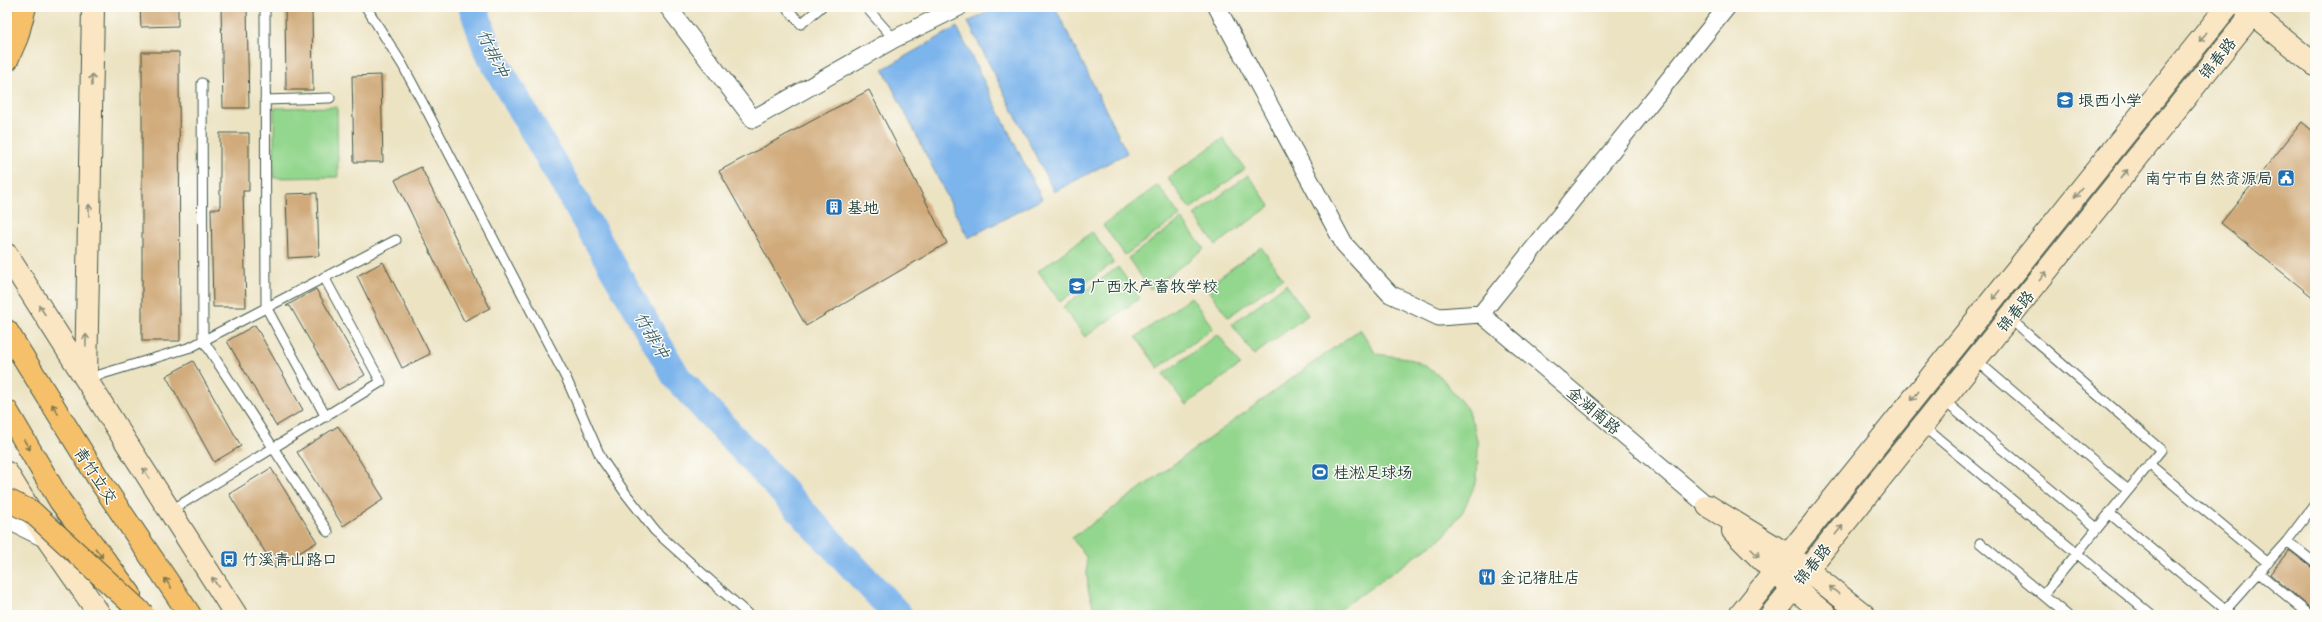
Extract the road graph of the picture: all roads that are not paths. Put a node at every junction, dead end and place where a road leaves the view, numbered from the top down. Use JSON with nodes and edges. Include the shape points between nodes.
{"nodes":[{"id":1,"x":25,"y":7,"type":"edge"},
{"id":2,"x":93,"y":7,"type":"edge"},
{"id":3,"x":265,"y":7,"type":"edge"},
{"id":4,"x":366,"y":7,"type":"edge"},
{"id":5,"x":668,"y":7,"type":"edge"},
{"id":6,"x":786,"y":7,"type":"edge"},
{"id":7,"x":821,"y":7,"type":"edge"},
{"id":8,"x":866,"y":7,"type":"edge"},
{"id":9,"x":959,"y":7,"type":"edge"},
{"id":10,"x":1217,"y":7,"type":"edge"},
{"id":11,"x":1727,"y":7,"type":"edge"},
{"id":12,"x":2227,"y":7,"type":"edge"},
{"id":13,"x":2252,"y":9,"type":"edge"},
{"id":14,"x":894,"y":39,"type":"junction"},
{"id":15,"x":7,"y":60,"type":"edge"},
{"id":16,"x":2315,"y":66,"type":"edge"},
{"id":17,"x":202,"y":83,"type":"dead end"},
{"id":18,"x":330,"y":98,"type":"dead end"},
{"id":19,"x":265,"y":100,"type":"junction"},
{"id":20,"x":396,"y":240,"type":"dead end"},
{"id":21,"x":7,"y":255,"type":"edge"},
{"id":22,"x":324,"y":277,"type":"junction"},
{"id":23,"x":266,"y":307,"type":"junction"},
{"id":24,"x":1481,"y":314,"type":"junction"},
{"id":25,"x":2009,"y":318,"type":"junction"},
{"id":26,"x":7,"y":331,"type":"edge"},
{"id":27,"x":203,"y":340,"type":"junction"},
{"id":28,"x":1976,"y":360,"type":"junction"},
{"id":29,"x":86,"y":379,"type":"junction"},
{"id":30,"x":1943,"y":400,"type":"junction"},
{"id":31,"x":7,"y":411,"type":"edge"},
{"id":32,"x":326,"y":417,"type":"junction"},
{"id":33,"x":1923,"y":426,"type":"junction"},
{"id":34,"x":274,"y":448,"type":"junction"},
{"id":35,"x":2150,"y":464,"type":"junction"},
{"id":36,"x":7,"y":473,"type":"edge"},
{"id":37,"x":2128,"y":490,"type":"junction"},
{"id":38,"x":7,"y":500,"type":"edge"},
{"id":39,"x":2315,"y":504,"type":"edge"},
{"id":40,"x":1708,"y":506,"type":"junction"},
{"id":41,"x":170,"y":511,"type":"junction"},
{"id":42,"x":2109,"y":513,"type":"junction"},
{"id":43,"x":7,"y":520,"type":"edge"},
{"id":44,"x":2096,"y":528,"type":"junction"},
{"id":45,"x":328,"y":532,"type":"dead end"},
{"id":46,"x":48,"y":540,"type":"junction"},
{"id":47,"x":2288,"y":541,"type":"junction"},
{"id":48,"x":1980,"y":543,"type":"dead end"},
{"id":49,"x":2076,"y":553,"type":"junction"},
{"id":50,"x":1788,"y":554,"type":"junction"},
{"id":51,"x":2268,"y":563,"type":"junction"},
{"id":52,"x":2315,"y":563,"type":"edge"},
{"id":53,"x":1808,"y":569,"type":"junction"},
{"id":54,"x":1774,"y":572,"type":"junction"},
{"id":55,"x":2259,"y":573,"type":"junction"},
{"id":56,"x":1793,"y":588,"type":"junction"},
{"id":57,"x":2043,"y":595,"type":"junction"},
{"id":58,"x":2226,"y":613,"type":"edge"},
{"id":59,"x":100,"y":615,"type":"edge"},
{"id":60,"x":145,"y":615,"type":"edge"},
{"id":61,"x":190,"y":615,"type":"edge"},
{"id":62,"x":236,"y":615,"type":"edge"},
{"id":63,"x":749,"y":615,"type":"edge"},
{"id":64,"x":1740,"y":615,"type":"edge"},
{"id":65,"x":1771,"y":615,"type":"edge"},
{"id":66,"x":1826,"y":615,"type":"edge"},
{"id":67,"x":1864,"y":615,"type":"edge"},
{"id":68,"x":2067,"y":615,"type":"edge"},
{"id":69,"x":2151,"y":615,"type":"edge"},
{"id":70,"x":2310,"y":615,"type":"edge"}],
"edges":[{"from":1,"to":15,"type":"highway","via":[[17,37]]},
{"from":29,"to":2,"type":"main road","one_way":true},
{"from":3,"to":19,"type":"lane"},
{"from":4,"to":63,"type":"lane","via":[[402,64],[455,165],[567,380],[601,458],[655,531]]},
{"from":5,"to":14,"type":"street","via":[[753,119]]},
{"from":6,"to":7,"type":"lane","via":[[801,24]]},
{"from":8,"to":14,"type":"lane"},
{"from":9,"to":14,"type":"street"},
{"from":10,"to":24,"type":"street","via":[[1344,244],[1390,294],[1439,317]]},
{"from":11,"to":24,"type":"street"},
{"from":12,"to":50,"type":"main road","name":"锦春路","one_way":true},
{"from":13,"to":16,"type":"main road"},
{"from":25,"to":13,"type":"main road","name":"锦春路","one_way":true},
{"from":17,"to":27,"type":"lane"},
{"from":18,"to":19,"type":"lane"},
{"from":19,"to":23,"type":"lane"},
{"from":20,"to":22,"type":"lane"},
{"from":29,"to":21,"type":"main road","one_way":true},
{"from":22,"to":23,"type":"lane"},
{"from":22,"to":32,"type":"lane","via":[[381,382]]},
{"from":23,"to":27,"type":"lane"},
{"from":23,"to":32,"type":"lane"},
{"from":24,"to":40,"type":"street","name":"金湖南路"},
{"from":25,"to":28,"type":"main road","name":"锦春路"},
{"from":25,"to":35,"type":"lane","via":[[2161,450]]},
{"from":61,"to":26,"type":"highway","name":"青竹立交","one_way":true,"via":[[98,478]]},
{"from":27,"to":29,"type":"lane","via":[[191,347]]},
{"from":27,"to":34,"type":"lane"},
{"from":28,"to":30,"type":"main road","name":"锦春路"},
{"from":28,"to":37,"type":"lane"},
{"from":41,"to":29,"type":"main road","one_way":true},
{"from":30,"to":33,"type":"main road","name":"锦春路"},
{"from":30,"to":44,"type":"lane"},
{"from":31,"to":60,"type":"highway","one_way":true,"bridge":true,"via":[[60,501]]},
{"from":32,"to":34,"type":"lane"},
{"from":33,"to":49,"type":"lane"},
{"from":53,"to":33,"type":"main road","name":"锦春路","one_way":true},
{"from":34,"to":41,"type":"lane"},
{"from":34,"to":45,"type":"lane"},
{"from":35,"to":37,"type":"lane"},
{"from":35,"to":51,"type":"lane"},
{"from":36,"to":46,"type":"main road"},
{"from":37,"to":42,"type":"lane"},
{"from":38,"to":60,"type":"highway","bridge":true,"via":[[32,512]]},
{"from":39,"to":47,"type":"lane"},
{"from":40,"to":50,"type":"main road"},
{"from":40,"to":54,"type":"main road","one_way":true},
{"from":62,"to":41,"type":"main road","one_way":true},
{"from":42,"to":44,"type":"lane"},
{"from":42,"to":58,"type":"lane"},
{"from":43,"to":46,"type":"street"},
{"from":44,"to":49,"type":"lane"},
{"from":46,"to":59,"type":"main road"},
{"from":47,"to":51,"type":"lane"},
{"from":47,"to":52,"type":"lane"},
{"from":48,"to":57,"type":"lane"},
{"from":49,"to":57,"type":"lane"},
{"from":49,"to":69,"type":"lane"},
{"from":50,"to":53,"type":"main road"},
{"from":50,"to":54,"type":"main road","name":"锦春路"},
{"from":51,"to":55,"type":"lane"},
{"from":53,"to":56,"type":"main road","name":"锦春路"},
{"from":67,"to":53,"type":"main road","one_way":true},
{"from":54,"to":56,"type":"main road"},
{"from":54,"to":64,"type":"main road","name":"锦春路"},
{"from":55,"to":58,"type":"lane"},
{"from":55,"to":70,"type":"lane"},
{"from":56,"to":65,"type":"main road","name":"锦春路"},
{"from":56,"to":66,"type":"main road"},
{"from":57,"to":68,"type":"lane"}]}
